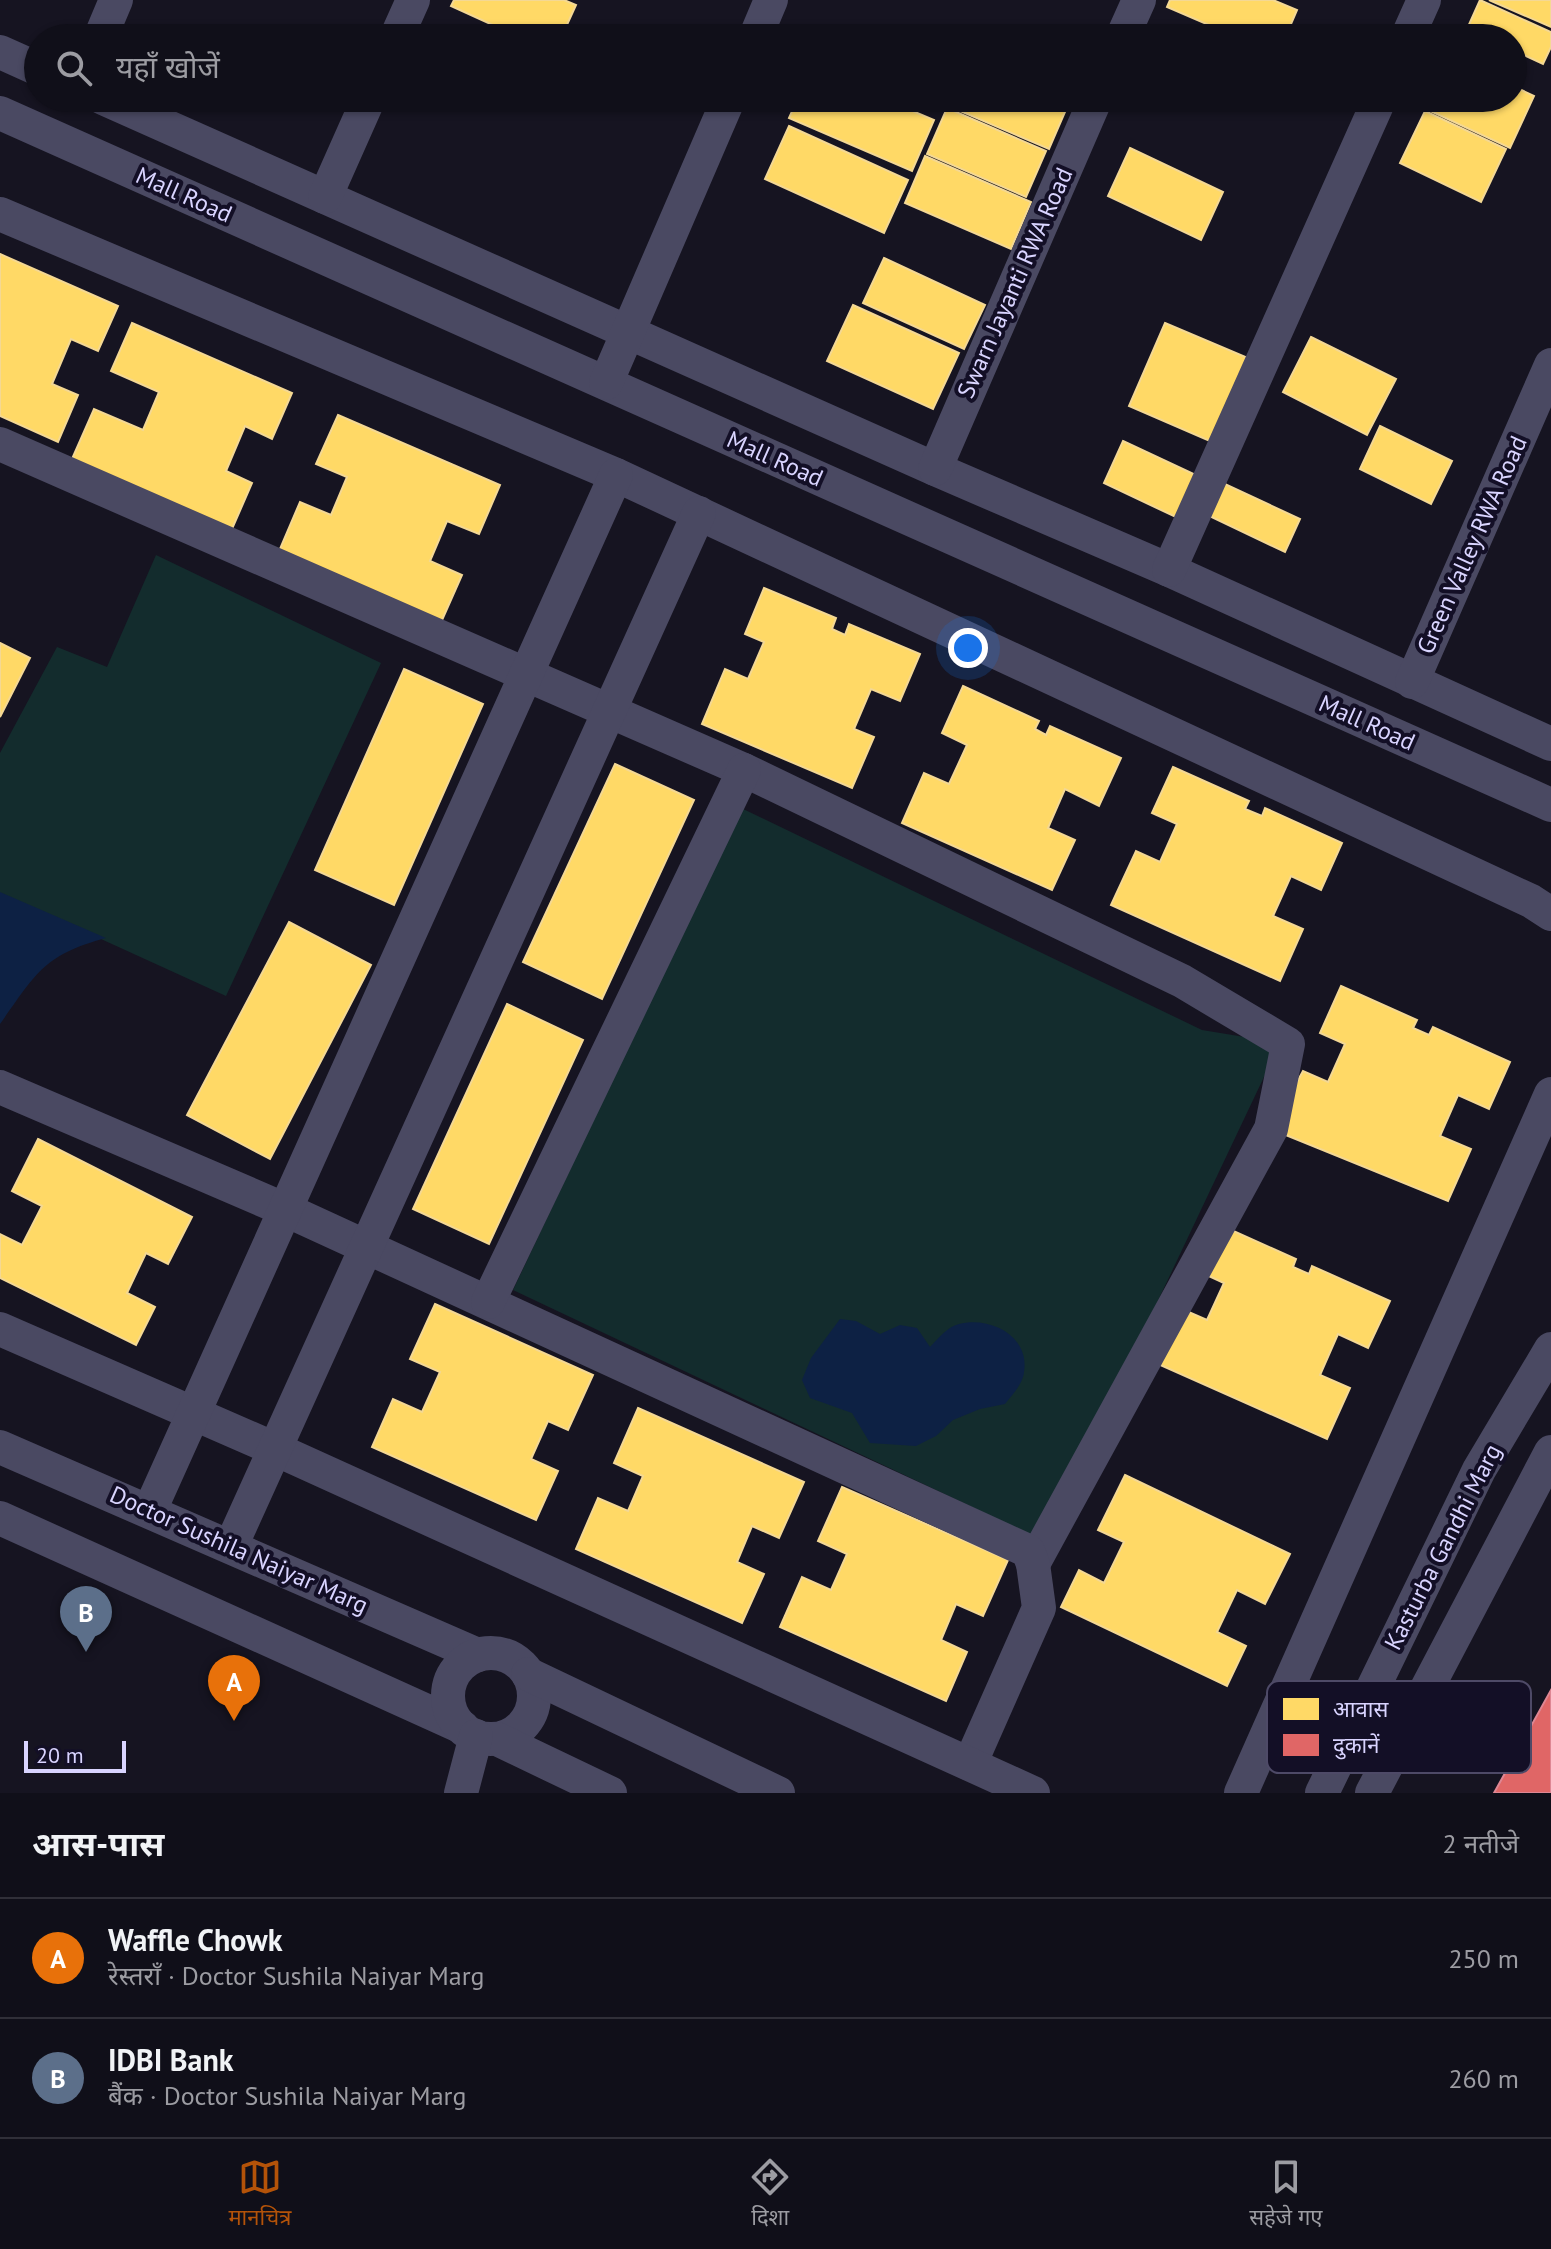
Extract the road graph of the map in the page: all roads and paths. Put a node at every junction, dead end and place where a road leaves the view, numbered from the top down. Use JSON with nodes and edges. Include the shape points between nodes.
{"nodes":[{"id":1,"x":116,"y":0,"type":"edge"},
{"id":2,"x":413,"y":0,"type":"edge"},
{"id":3,"x":771,"y":0,"type":"edge"},
{"id":4,"x":1139,"y":0,"type":"edge"},
{"id":5,"x":1424,"y":0,"type":"edge"},
{"id":6,"x":106,"y":24,"type":"edge"},
{"id":7,"x":402,"y":24,"type":"edge"},
{"id":8,"x":761,"y":24,"type":"edge"},
{"id":9,"x":1128,"y":24,"type":"edge"},
{"id":10,"x":1413,"y":24,"type":"edge"},
{"id":11,"x":0,"y":52,"type":"edge"},
{"id":12,"x":24,"y":63,"type":"edge"},
{"id":13,"x":134,"y":112,"type":"edge"},
{"id":14,"x":363,"y":112,"type":"edge"},
{"id":15,"x":723,"y":112,"type":"edge"},
{"id":16,"x":1090,"y":112,"type":"edge"},
{"id":17,"x":1374,"y":112,"type":"edge"},
{"id":18,"x":0,"y":113,"type":"edge"},
{"id":19,"x":325,"y":197,"type":"junction"},
{"id":20,"x":0,"y":214,"type":"edge"},
{"id":21,"x":628,"y":332,"type":"junction"},
{"id":22,"x":1551,"y":365,"type":"edge"},
{"id":23,"x":606,"y":383,"type":"junction"},
{"id":24,"x":0,"y":444,"type":"edge"},
{"id":25,"x":935,"y":469,"type":"junction"},
{"id":26,"x":616,"y":475,"type":"junction"},
{"id":27,"x":699,"y":513,"type":"junction"},
{"id":28,"x":1169,"y":570,"type":"junction"},
{"id":29,"x":525,"y":676,"type":"junction"},
{"id":30,"x":1412,"y":682,"type":"junction"},
{"id":31,"x":609,"y":713,"type":"junction"},
{"id":32,"x":1551,"y":744,"type":"edge"},
{"id":33,"x":744,"y":770,"type":"junction"},
{"id":34,"x":1551,"y":805,"type":"edge"},
{"id":35,"x":1551,"y":914,"type":"edge"},
{"id":36,"x":0,"y":1087,"type":"edge"},
{"id":37,"x":1551,"y":1094,"type":"edge"},
{"id":38,"x":286,"y":1210,"type":"junction"},
{"id":39,"x":367,"y":1247,"type":"junction"},
{"id":40,"x":488,"y":1302,"type":"junction"},
{"id":41,"x":0,"y":1329,"type":"edge"},
{"id":42,"x":1551,"y":1349,"type":"edge"},
{"id":43,"x":194,"y":1415,"type":"junction"},
{"id":44,"x":0,"y":1447,"type":"edge"},
{"id":45,"x":275,"y":1449,"type":"junction"},
{"id":46,"x":1551,"y":1452,"type":"edge"},
{"id":47,"x":150,"y":1510,"type":"junction"},
{"id":48,"x":0,"y":1518,"type":"edge"},
{"id":49,"x":231,"y":1546,"type":"junction"},
{"id":50,"x":1033,"y":1564,"type":"junction"},
{"id":51,"x":478,"y":1655,"type":"junction"},
{"id":52,"x":528,"y":1674,"type":"junction"},
{"id":53,"x":1291,"y":1681,"type":"edge"},
{"id":54,"x":1376,"y":1681,"type":"edge"},
{"id":55,"x":1431,"y":1681,"type":"edge"},
{"id":56,"x":478,"y":1734,"type":"junction"},
{"id":57,"x":1267,"y":1735,"type":"edge"},
{"id":58,"x":970,"y":1764,"type":"junction"},
{"id":59,"x":1332,"y":1773,"type":"edge"},
{"id":60,"x":1382,"y":1773,"type":"edge"},
{"id":61,"x":461,"y":1793,"type":"edge"},
{"id":62,"x":610,"y":1793,"type":"edge"},
{"id":63,"x":778,"y":1793,"type":"edge"},
{"id":64,"x":1033,"y":1793,"type":"edge"},
{"id":65,"x":1241,"y":1793,"type":"edge"},
{"id":66,"x":1322,"y":1793,"type":"edge"},
{"id":67,"x":1372,"y":1793,"type":"edge"}],
"edges":[{"from":1,"to":6,"type":"street"},
{"from":2,"to":7,"type":"street"},
{"from":3,"to":8,"type":"street"},
{"from":4,"to":9,"type":"street"},
{"from":5,"to":10,"type":"street"},
{"from":11,"to":12,"type":"street"},
{"from":13,"to":19,"type":"street"},
{"from":14,"to":19,"type":"street"},
{"from":15,"to":21,"type":"street"},
{"from":16,"to":25,"type":"street","name":"Swarn Jayanti RWA Road"},
{"from":17,"to":28,"type":"street"},
{"from":18,"to":23,"type":"street","name":"Mall Road"},
{"from":19,"to":21,"type":"street"},
{"from":20,"to":26,"type":"street"},
{"from":21,"to":23,"type":"street"},
{"from":21,"to":25,"type":"street"},
{"from":22,"to":30,"type":"street","name":"Green Valley RWA Road"},
{"from":23,"to":34,"type":"street","name":"Mall Road"},
{"from":24,"to":29,"type":"street"},
{"from":25,"to":28,"type":"street"},
{"from":26,"to":27,"type":"street"},
{"from":26,"to":29,"type":"street"},
{"from":27,"to":31,"type":"street"},
{"from":27,"to":35,"type":"street"},
{"from":28,"to":30,"type":"street"},
{"from":29,"to":31,"type":"street"},
{"from":29,"to":38,"type":"street"},
{"from":30,"to":32,"type":"street"},
{"from":31,"to":33,"type":"street"},
{"from":31,"to":39,"type":"street"},
{"from":33,"to":40,"type":"street"},
{"from":33,"to":50,"type":"street","via":[[1182,981],[1288,1044],[1271,1129]]},
{"from":36,"to":38,"type":"street"},
{"from":37,"to":53,"type":"street"},
{"from":38,"to":39,"type":"street"},
{"from":38,"to":43,"type":"street"},
{"from":39,"to":40,"type":"street"},
{"from":39,"to":45,"type":"street"},
{"from":40,"to":50,"type":"street","via":[[1028,1551]]},
{"from":41,"to":43,"type":"street"},
{"from":42,"to":54,"type":"street","name":"Kasturba Gandhi Marg","via":[[1479,1470]]},
{"from":43,"to":45,"type":"street"},
{"from":43,"to":47,"type":"street"},
{"from":44,"to":47,"type":"street","name":"Doctor Sushila Naiyar Marg"},
{"from":45,"to":49,"type":"street"},
{"from":45,"to":58,"type":"street"},
{"from":46,"to":55,"type":"street"},
{"from":47,"to":49,"type":"street","name":"Doctor Sushila Naiyar Marg"},
{"from":48,"to":56,"type":"street"},
{"from":49,"to":51,"type":"street","name":"Doctor Sushila Naiyar Marg"},
{"from":50,"to":58,"type":"street","via":[[1039,1608]]},
{"from":51,"to":52,"type":"street","name":"Doctor Sushila Naiyar Marg","via":[[506,1656]]},
{"from":51,"to":56,"type":"street","via":[[456,1671],[448,1698],[451,1712]]},
{"from":52,"to":56,"type":"street","via":[[533,1693],[530,1715],[522,1726]]},
{"from":52,"to":63,"type":"street","name":"Doctor Sushila Naiyar Marg"},
{"from":56,"to":61,"type":"street"},
{"from":56,"to":62,"type":"street"},
{"from":57,"to":65,"type":"street"},
{"from":58,"to":64,"type":"street"},
{"from":59,"to":66,"type":"street","name":"Kasturba Gandhi Marg"},
{"from":60,"to":67,"type":"street"}]}
